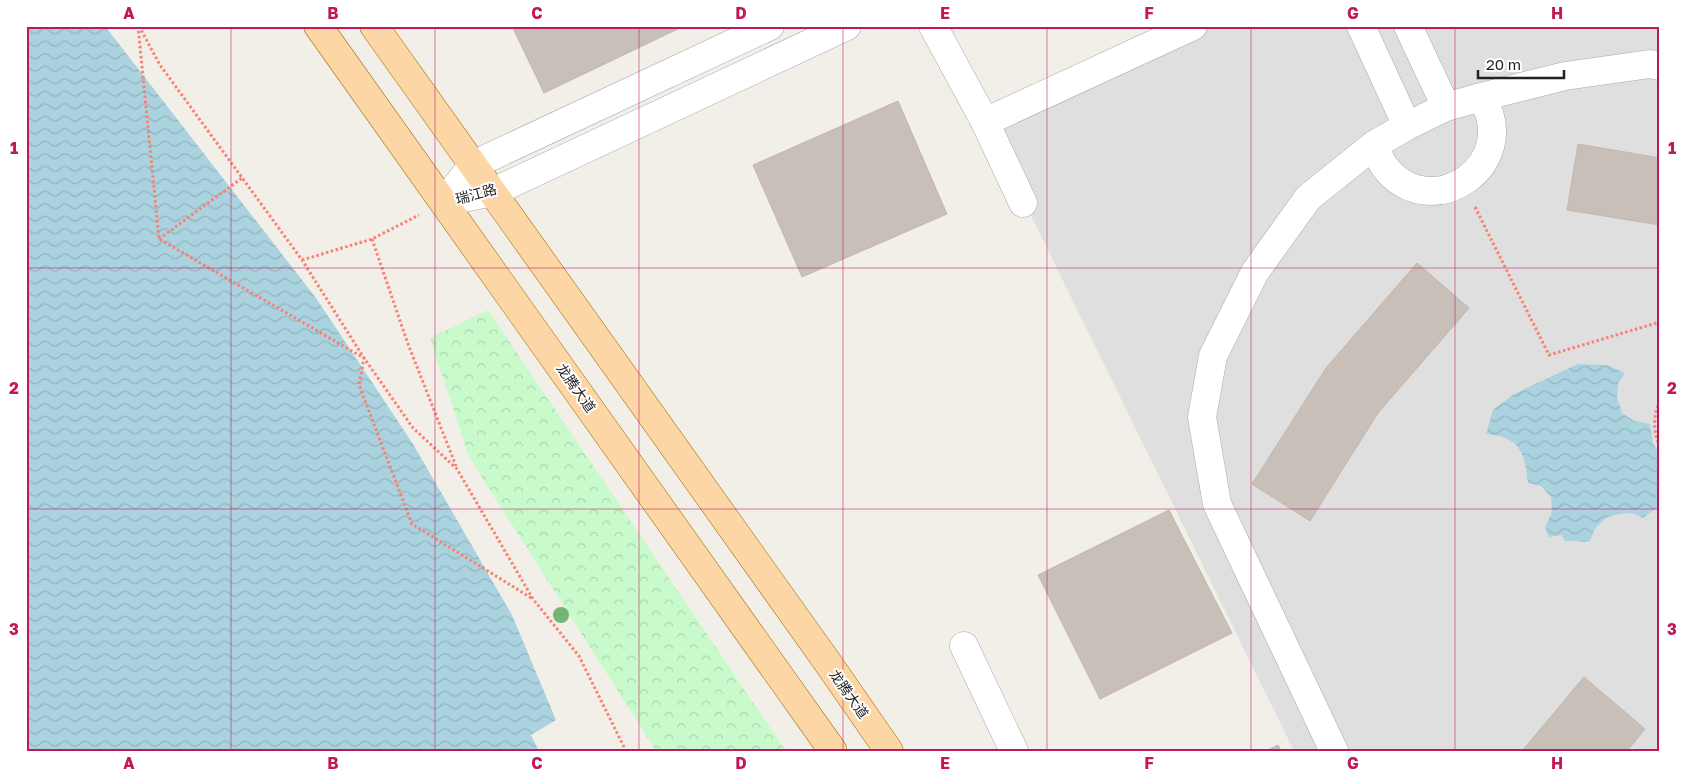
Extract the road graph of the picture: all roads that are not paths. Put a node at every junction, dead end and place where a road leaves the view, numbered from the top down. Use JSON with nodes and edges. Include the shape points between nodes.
{"nodes":[{"id":1,"x":318,"y":26,"type":"edge"},
{"id":2,"x":374,"y":26,"type":"edge"},
{"id":3,"x":770,"y":26,"type":"edge"},
{"id":4,"x":847,"y":26,"type":"edge"},
{"id":5,"x":933,"y":26,"type":"edge"},
{"id":6,"x":1193,"y":26,"type":"edge"},
{"id":7,"x":1361,"y":26,"type":"edge"},
{"id":8,"x":1408,"y":26,"type":"edge"},
{"id":9,"x":1660,"y":66,"type":"edge"},
{"id":10,"x":1481,"y":97,"type":"junction"},
{"id":11,"x":1446,"y":107,"type":"junction"},
{"id":12,"x":985,"y":122,"type":"junction"},
{"id":13,"x":1407,"y":126,"type":"junction"},
{"id":14,"x":1374,"y":145,"type":"junction"},
{"id":15,"x":473,"y":165,"type":"junction"},
{"id":16,"x":493,"y":192,"type":"junction"},
{"id":17,"x":444,"y":202,"type":"junction"},
{"id":18,"x":1023,"y":203,"type":"dead end"},
{"id":19,"x":964,"y":646,"type":"dead end"},
{"id":20,"x":833,"y":751,"type":"edge"},
{"id":21,"x":888,"y":751,"type":"edge"},
{"id":22,"x":1014,"y":751,"type":"edge"},
{"id":23,"x":1334,"y":751,"type":"edge"}],
"edges":[{"from":1,"to":17,"type":"main road","name":"龙腾大道"},
{"from":2,"to":15,"type":"main road","name":"龙腾大道"},
{"from":3,"to":15,"type":"street","name":"瑞江路"},
{"from":4,"to":16,"type":"street","name":"瑞江路"},
{"from":5,"to":12,"type":"street"},
{"from":6,"to":12,"type":"street"},
{"from":7,"to":13,"type":"street"},
{"from":8,"to":11,"type":"street"},
{"from":9,"to":10,"type":"street","via":[[1650,64],[1565,76]]},
{"from":10,"to":11,"type":"street"},
{"from":10,"to":14,"type":"street","via":[[1488,107],[1492,126],[1491,146],[1483,164],[1470,178],[1453,188],[1433,191],[1414,188],[1397,179],[1383,165]]},
{"from":11,"to":13,"type":"street"},
{"from":12,"to":18,"type":"street"},
{"from":13,"to":14,"type":"street"},
{"from":14,"to":23,"type":"street","via":[[1308,198],[1255,272],[1212,356],[1202,418],[1217,504]]},
{"from":15,"to":16,"type":"main road","name":"龙腾大道"},
{"from":15,"to":17,"type":"street","name":"瑞江路"},
{"from":16,"to":17,"type":"street","name":"瑞江路"},
{"from":16,"to":21,"type":"main road","name":"龙腾大道"},
{"from":17,"to":20,"type":"main road","name":"龙腾大道"},
{"from":19,"to":22,"type":"street"}]}
